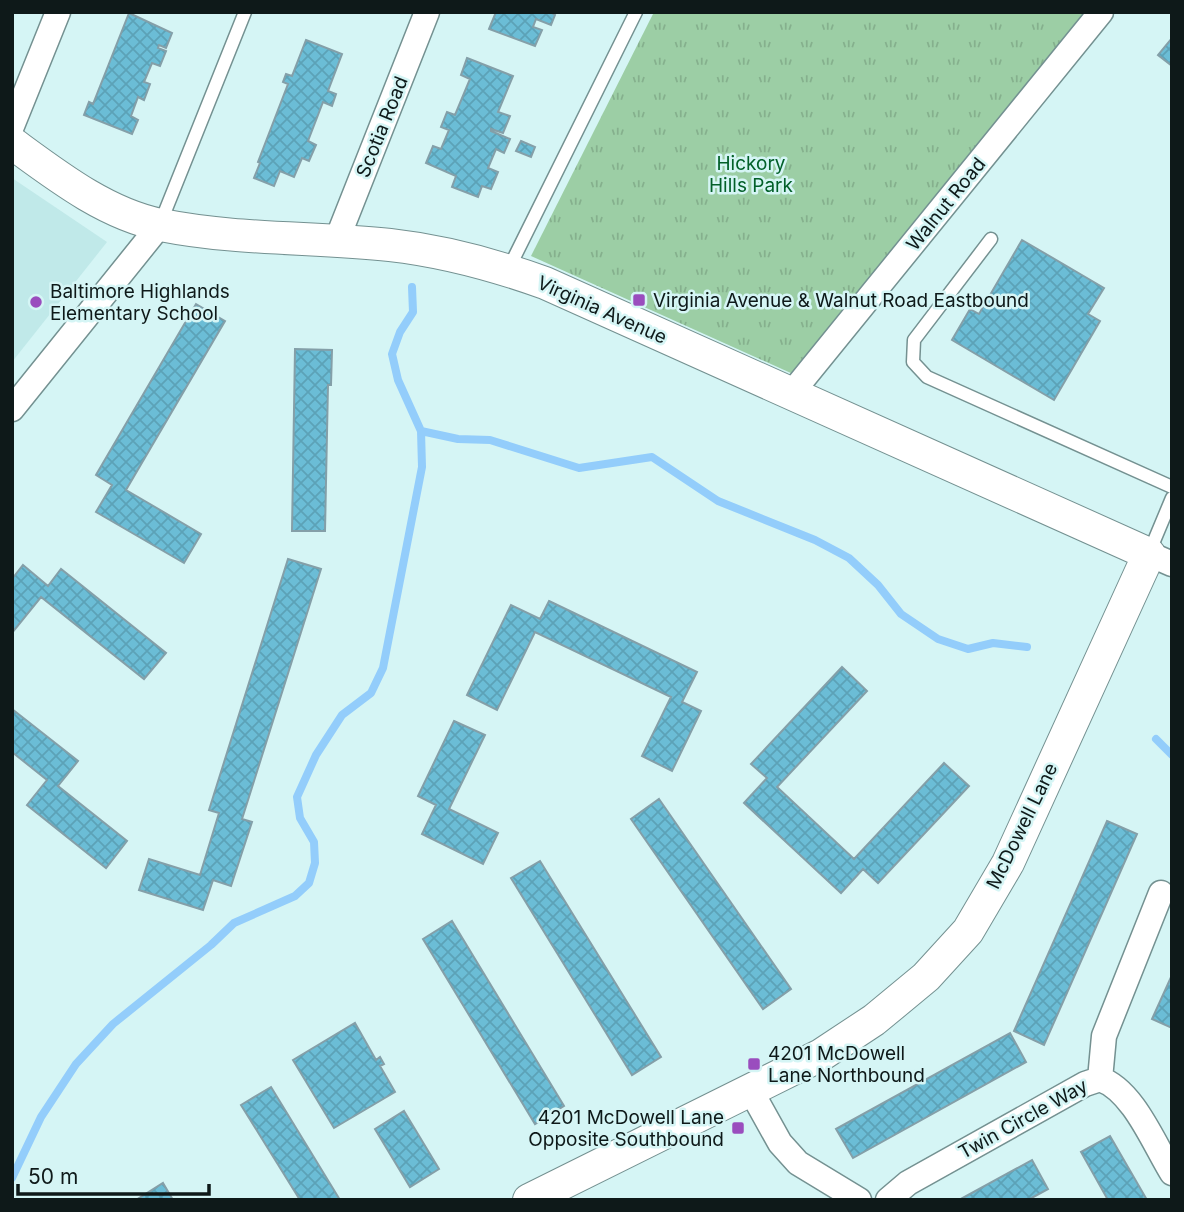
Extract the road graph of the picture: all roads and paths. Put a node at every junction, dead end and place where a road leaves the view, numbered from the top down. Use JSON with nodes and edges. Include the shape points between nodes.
{"nodes":[{"id":1,"x":58,"y":12,"type":"edge"},
{"id":2,"x":245,"y":12,"type":"edge"},
{"id":3,"x":427,"y":12,"type":"edge"},
{"id":4,"x":636,"y":12,"type":"edge"},
{"id":5,"x":1101,"y":12,"type":"edge"},
{"id":6,"x":12,"y":125,"type":"edge"},
{"id":7,"x":12,"y":143,"type":"edge"},
{"id":8,"x":160,"y":225,"type":"junction"},
{"id":9,"x":991,"y":239,"type":"dead end"},
{"id":10,"x":336,"y":242,"type":"junction"},
{"id":11,"x":507,"y":270,"type":"junction"},
{"id":12,"x":790,"y":395,"type":"junction"},
{"id":13,"x":12,"y":408,"type":"edge"},
{"id":14,"x":1172,"y":487,"type":"edge"},
{"id":15,"x":1172,"y":498,"type":"edge"},
{"id":16,"x":1160,"y":559,"type":"edge"},
{"id":17,"x":1161,"y":893,"type":"dead end"},
{"id":18,"x":1100,"y":1079,"type":"junction"},
{"id":19,"x":751,"y":1091,"type":"junction"},
{"id":20,"x":1172,"y":1173,"type":"edge"},
{"id":21,"x":530,"y":1200,"type":"edge"},
{"id":22,"x":859,"y":1200,"type":"edge"},
{"id":23,"x":888,"y":1200,"type":"edge"}],
"edges":[{"from":1,"to":6,"type":"street"},
{"from":2,"to":8,"type":"lane"},
{"from":3,"to":10,"type":"street","name":"Scotia Road"},
{"from":4,"to":11,"type":"lane"},
{"from":5,"to":12,"type":"street","name":"Walnut Road"},
{"from":7,"to":8,"type":"street","name":"Virginia Avenue","via":[[95,199]]},
{"from":8,"to":10,"type":"street","name":"Virginia Avenue"},
{"from":8,"to":13,"type":"street"},
{"from":9,"to":14,"type":"lane","via":[[914,341],[914,362],[927,377]]},
{"from":10,"to":11,"type":"street","name":"Virginia Avenue","via":[[434,252]]},
{"from":11,"to":12,"type":"street","name":"Virginia Avenue"},
{"from":12,"to":16,"type":"street","name":"Virginia Avenue"},
{"from":15,"to":16,"type":"lane"},
{"from":16,"to":19,"type":"street","name":"McDowell Lane","via":[[1008,863],[968,931],[926,977],[874,1020],[821,1055]]},
{"from":17,"to":18,"type":"street","name":"Twin Circle Way","via":[[1104,1036]]},
{"from":18,"to":20,"type":"street","via":[[1114,1083],[1125,1094]]},
{"from":18,"to":23,"type":"street","name":"Twin Circle Way","via":[[908,1183]]},
{"from":19,"to":21,"type":"street","name":"McDowell Lane"},
{"from":19,"to":22,"type":"street","via":[[780,1143],[798,1163]]}]}
